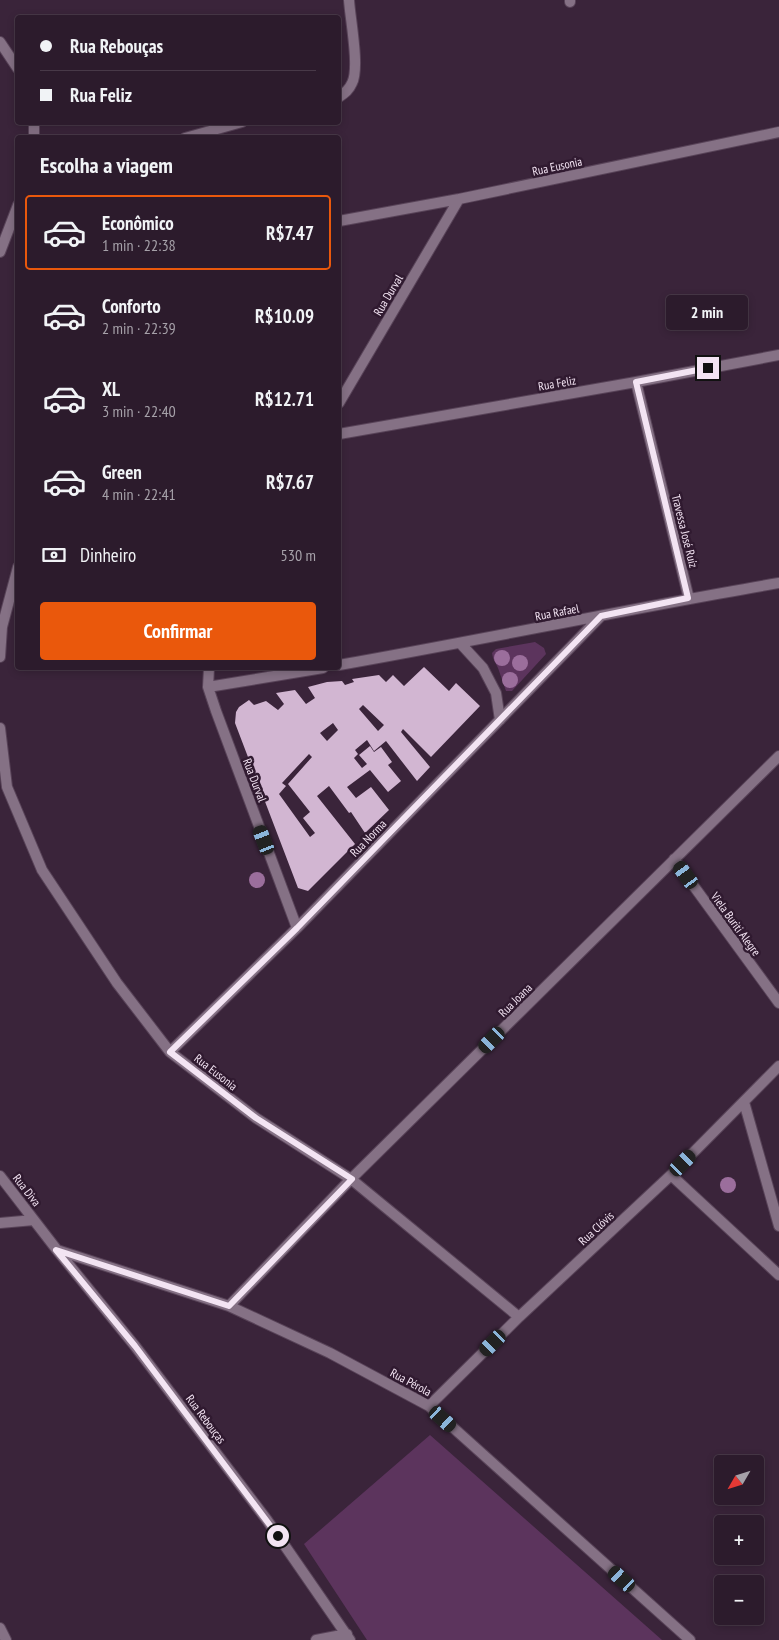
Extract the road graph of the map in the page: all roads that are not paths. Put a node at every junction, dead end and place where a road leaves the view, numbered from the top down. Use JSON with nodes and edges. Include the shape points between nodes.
{"nodes":[{"id":1,"x":348,"y":0,"type":"edge"},
{"id":2,"x":0,"y":42,"type":"edge"},
{"id":3,"x":15,"y":64,"type":"edge"},
{"id":4,"x":341,"y":96,"type":"edge"},
{"id":5,"x":231,"y":125,"type":"edge"},
{"id":6,"x":779,"y":132,"type":"edge"},
{"id":7,"x":196,"y":135,"type":"edge"},
{"id":8,"x":460,"y":199,"type":"junction"},
{"id":9,"x":15,"y":213,"type":"edge"},
{"id":10,"x":341,"y":221,"type":"edge"},
{"id":11,"x":0,"y":252,"type":"edge"},
{"id":12,"x":779,"y":354,"type":"edge"},
{"id":13,"x":636,"y":382,"type":"junction"},
{"id":14,"x":341,"y":400,"type":"edge"},
{"id":15,"x":341,"y":434,"type":"edge"},
{"id":16,"x":15,"y":578,"type":"edge"},
{"id":17,"x":779,"y":583,"type":"edge"},
{"id":18,"x":688,"y":598,"type":"junction"},
{"id":19,"x":601,"y":616,"type":"junction"},
{"id":20,"x":461,"y":644,"type":"junction"},
{"id":21,"x":0,"y":658,"type":"edge"},
{"id":22,"x":341,"y":665,"type":"edge"},
{"id":23,"x":209,"y":670,"type":"edge"},
{"id":24,"x":311,"y":670,"type":"edge"},
{"id":25,"x":208,"y":687,"type":"junction"},
{"id":26,"x":500,"y":720,"type":"junction"},
{"id":27,"x":0,"y":728,"type":"edge"},
{"id":28,"x":779,"y":756,"type":"edge"},
{"id":29,"x":674,"y":859,"type":"junction"},
{"id":30,"x":297,"y":928,"type":"junction"},
{"id":31,"x":779,"y":1003,"type":"edge"},
{"id":32,"x":170,"y":1052,"type":"junction"},
{"id":33,"x":779,"y":1066,"type":"edge"},
{"id":34,"x":744,"y":1102,"type":"junction"},
{"id":35,"x":671,"y":1175,"type":"junction"},
{"id":36,"x":0,"y":1176,"type":"edge"},
{"id":37,"x":352,"y":1179,"type":"junction"},
{"id":38,"x":34,"y":1220,"type":"junction"},
{"id":39,"x":0,"y":1223,"type":"edge"},
{"id":40,"x":779,"y":1226,"type":"edge"},
{"id":41,"x":56,"y":1250,"type":"junction"},
{"id":42,"x":779,"y":1276,"type":"edge"},
{"id":43,"x":229,"y":1306,"type":"junction"},
{"id":44,"x":519,"y":1317,"type":"junction"},
{"id":45,"x":429,"y":1406,"type":"junction"},
{"id":46,"x":0,"y":1628,"type":"edge"},
{"id":47,"x":348,"y":1637,"type":"edge"},
{"id":48,"x":6,"y":1640,"type":"edge"},
{"id":49,"x":316,"y":1640,"type":"edge"},
{"id":50,"x":690,"y":1640,"type":"edge"}],
"edges":[{"from":1,"to":4,"type":"street","via":[[356,69],[353,82]]},
{"from":2,"to":3,"type":"street"},
{"from":5,"to":7,"type":"street"},
{"from":6,"to":8,"type":"street","name":"Rua Eusonia"},
{"from":8,"to":10,"type":"street","name":"Rua Eusonia"},
{"from":8,"to":14,"type":"street","name":"Rua Durval"},
{"from":9,"to":11,"type":"street"},
{"from":12,"to":13,"type":"street","name":"Rua Feliz"},
{"from":13,"to":15,"type":"street","name":"Rua Feliz"},
{"from":13,"to":18,"type":"street","name":"Travessa José Ruíz"},
{"from":16,"to":21,"type":"street","via":[[2,627]]},
{"from":17,"to":18,"type":"street","name":"Rua Rafael"},
{"from":18,"to":19,"type":"street","name":"Rua Rafael"},
{"from":19,"to":20,"type":"street","name":"Rua Rafael"},
{"from":19,"to":26,"type":"street","name":"Rua Norma"},
{"from":20,"to":22,"type":"street","name":"Rua Rafael"},
{"from":20,"to":26,"type":"street","via":[[483,668],[496,693]]},
{"from":23,"to":25,"type":"street","name":"Rua Durval"},
{"from":24,"to":25,"type":"street"},
{"from":25,"to":30,"type":"street","name":"Rua Durval"},
{"from":26,"to":30,"type":"street","name":"Rua Norma"},
{"from":27,"to":32,"type":"street","name":"Rua Eusonia","via":[[7,787],[42,870],[117,983]]},
{"from":28,"to":29,"type":"street","name":"Rua Joana"},
{"from":29,"to":31,"type":"street","name":"Viela Buriti Alegre"},
{"from":29,"to":37,"type":"street","name":"Rua Joana"},
{"from":30,"to":32,"type":"street","name":"Rua Norma"},
{"from":32,"to":37,"type":"street","name":"Rua Eusonia","via":[[256,1118]]},
{"from":33,"to":34,"type":"street","name":"Rua Clóvis"},
{"from":34,"to":35,"type":"street","name":"Rua Clóvis"},
{"from":34,"to":40,"type":"street"},
{"from":35,"to":42,"type":"street"},
{"from":35,"to":44,"type":"street","name":"Rua Clóvis"},
{"from":36,"to":38,"type":"street","name":"Rua Diva"},
{"from":37,"to":43,"type":"street","name":"Rua Joana"},
{"from":37,"to":44,"type":"street","name":"Rua Eusonia"},
{"from":38,"to":39,"type":"street"},
{"from":38,"to":41,"type":"street","name":"Rua Rebouças"},
{"from":41,"to":43,"type":"street","name":"Rua Pérola"},
{"from":41,"to":47,"type":"street","name":"Rua Rebouças","via":[[267,1520]]},
{"from":43,"to":45,"type":"street","name":"Rua Pérola","via":[[330,1353]]},
{"from":44,"to":45,"type":"street","name":"Rua Clóvis"},
{"from":45,"to":50,"type":"street","name":"Rua Pérola"},
{"from":46,"to":48,"type":"street"},
{"from":47,"to":49,"type":"street"}]}
